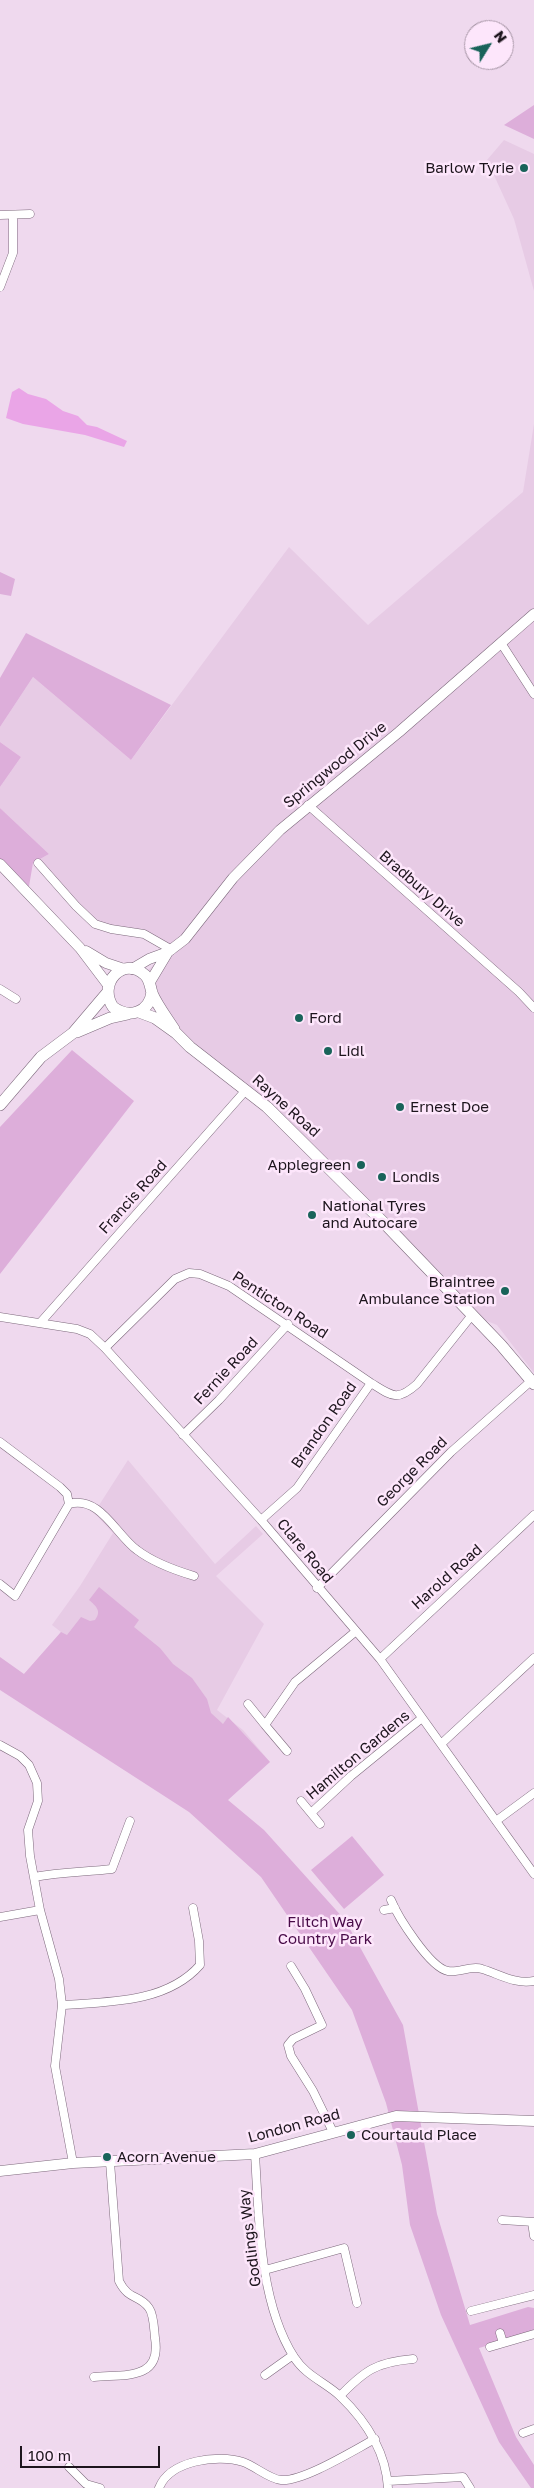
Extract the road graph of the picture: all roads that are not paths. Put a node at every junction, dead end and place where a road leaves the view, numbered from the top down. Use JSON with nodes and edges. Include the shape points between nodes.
{"nodes":[{"id":1,"x":30,"y":214,"type":"dead end"},
{"id":2,"x":0,"y":215,"type":"edge"},
{"id":3,"x":13,"y":215,"type":"junction"},
{"id":4,"x":0,"y":287,"type":"edge"},
{"id":5,"x":534,"y":614,"type":"edge"},
{"id":6,"x":501,"y":643,"type":"junction"},
{"id":7,"x":534,"y":694,"type":"edge"},
{"id":8,"x":308,"y":805,"type":"junction"},
{"id":9,"x":38,"y":863,"type":"dead end"},
{"id":10,"x":0,"y":864,"type":"edge"},
{"id":11,"x":80,"y":948,"type":"junction"},
{"id":12,"x":170,"y":951,"type":"junction"},
{"id":13,"x":128,"y":969,"type":"junction"},
{"id":14,"x":151,"y":987,"type":"junction"},
{"id":15,"x":0,"y":989,"type":"edge"},
{"id":16,"x":107,"y":989,"type":"junction"},
{"id":17,"x":16,"y":999,"type":"dead end"},
{"id":18,"x":534,"y":1008,"type":"edge"},
{"id":19,"x":133,"y":1013,"type":"junction"},
{"id":20,"x":73,"y":1033,"type":"junction"},
{"id":21,"x":176,"y":1033,"type":"junction"},
{"id":22,"x":246,"y":1090,"type":"junction"},
{"id":23,"x":0,"y":1105,"type":"edge"},
{"id":24,"x":472,"y":1315,"type":"junction"},
{"id":25,"x":0,"y":1317,"type":"edge"},
{"id":26,"x":40,"y":1323,"type":"junction"},
{"id":27,"x":288,"y":1324,"type":"junction"},
{"id":28,"x":105,"y":1348,"type":"junction"},
{"id":29,"x":533,"y":1382,"type":"edge"},
{"id":30,"x":371,"y":1383,"type":"junction"},
{"id":31,"x":183,"y":1435,"type":"junction"},
{"id":32,"x":0,"y":1442,"type":"edge"},
{"id":33,"x":69,"y":1504,"type":"junction"},
{"id":34,"x":534,"y":1515,"type":"edge"},
{"id":35,"x":262,"y":1520,"type":"junction"},
{"id":36,"x":194,"y":1576,"type":"dead end"},
{"id":37,"x":0,"y":1584,"type":"edge"},
{"id":38,"x":317,"y":1588,"type":"junction"},
{"id":39,"x":356,"y":1632,"type":"junction"},
{"id":40,"x":534,"y":1658,"type":"edge"},
{"id":41,"x":380,"y":1659,"type":"junction"},
{"id":42,"x":248,"y":1704,"type":"dead end"},
{"id":43,"x":422,"y":1718,"type":"junction"},
{"id":44,"x":265,"y":1725,"type":"junction"},
{"id":45,"x":441,"y":1744,"type":"junction"},
{"id":46,"x":0,"y":1745,"type":"edge"},
{"id":47,"x":287,"y":1751,"type":"dead end"},
{"id":48,"x":534,"y":1793,"type":"edge"},
{"id":49,"x":301,"y":1801,"type":"dead end"},
{"id":50,"x":311,"y":1813,"type":"junction"},
{"id":51,"x":496,"y":1820,"type":"junction"},
{"id":52,"x":130,"y":1821,"type":"dead end"},
{"id":53,"x":320,"y":1824,"type":"dead end"},
{"id":54,"x":534,"y":1874,"type":"edge"},
{"id":55,"x":34,"y":1877,"type":"junction"},
{"id":56,"x":194,"y":1908,"type":"dead end"},
{"id":57,"x":40,"y":1910,"type":"junction"},
{"id":58,"x":384,"y":1910,"type":"dead end"},
{"id":59,"x":0,"y":1917,"type":"edge"},
{"id":60,"x":291,"y":1966,"type":"dead end"},
{"id":61,"x":534,"y":1980,"type":"edge"},
{"id":62,"x":62,"y":2005,"type":"junction"},
{"id":63,"x":534,"y":2121,"type":"edge"},
{"id":64,"x":333,"y":2132,"type":"junction"},
{"id":65,"x":255,"y":2154,"type":"junction"},
{"id":66,"x":110,"y":2162,"type":"junction"},
{"id":67,"x":73,"y":2164,"type":"junction"},
{"id":68,"x":0,"y":2171,"type":"edge"},
{"id":69,"x":502,"y":2220,"type":"dead end"},
{"id":70,"x":533,"y":2222,"type":"edge"},
{"id":71,"x":534,"y":2236,"type":"edge"},
{"id":72,"x":264,"y":2270,"type":"junction"},
{"id":73,"x":534,"y":2295,"type":"edge"},
{"id":74,"x":357,"y":2303,"type":"dead end"},
{"id":75,"x":471,"y":2311,"type":"dead end"},
{"id":76,"x":500,"y":2333,"type":"dead end"},
{"id":77,"x":534,"y":2334,"type":"edge"},
{"id":78,"x":503,"y":2343,"type":"junction"},
{"id":79,"x":490,"y":2347,"type":"dead end"},
{"id":80,"x":293,"y":2355,"type":"junction"},
{"id":81,"x":413,"y":2359,"type":"dead end"},
{"id":82,"x":265,"y":2375,"type":"dead end"},
{"id":83,"x":94,"y":2377,"type":"dead end"},
{"id":84,"x":340,"y":2396,"type":"junction"},
{"id":85,"x":534,"y":2429,"type":"edge"},
{"id":86,"x":523,"y":2433,"type":"dead end"},
{"id":87,"x":375,"y":2439,"type":"junction"},
{"id":88,"x":69,"y":2467,"type":"dead end"},
{"id":89,"x":280,"y":2484,"type":"edge"},
{"id":90,"x":388,"y":2485,"type":"edge"},
{"id":91,"x":100,"y":2488,"type":"edge"},
{"id":92,"x":159,"y":2488,"type":"edge"},
{"id":93,"x":470,"y":2488,"type":"edge"}],
"edges":[{"from":1,"to":3,"type":"street"},
{"from":2,"to":3,"type":"street"},
{"from":3,"to":4,"type":"street","via":[[13,253]]},
{"from":5,"to":6,"type":"street","name":"Springwood Drive"},
{"from":6,"to":7,"type":"street"},
{"from":6,"to":8,"type":"street","name":"Springwood Drive","via":[[392,738]]},
{"from":8,"to":12,"type":"street","name":"Springwood Drive","via":[[266,843],[233,878],[185,939]]},
{"from":8,"to":18,"type":"street","name":"Bradbury Drive"},
{"from":9,"to":12,"type":"street","via":[[95,924],[144,934]]},
{"from":10,"to":11,"type":"street","name":"Rayne Road"},
{"from":11,"to":13,"type":"street","name":"Rayne Road","via":[[106,963]]},
{"from":11,"to":16,"type":"street","name":"Rayne Road"},
{"from":12,"to":13,"type":"street","name":"Springwood Drive"},
{"from":12,"to":14,"type":"street","name":"Springwood Drive"},
{"from":13,"to":14,"type":"main road","name":"Rayne Road","via":[[140,971]]},
{"from":13,"to":16,"type":"main road","via":[[117,972]]},
{"from":14,"to":19,"type":"main road","via":[[148,1004]]},
{"from":14,"to":21,"type":"main road","name":"Rayne Road"},
{"from":15,"to":17,"type":"street"},
{"from":16,"to":19,"type":"main road","name":"Rayne Road","via":[[113,1007]]},
{"from":16,"to":20,"type":"main road"},
{"from":19,"to":20,"type":"main road","via":[[110,1018]]},
{"from":19,"to":21,"type":"main road","name":"Rayne Road","via":[[154,1018]]},
{"from":20,"to":23,"type":"main road","via":[[41,1057]]},
{"from":21,"to":22,"type":"main road","name":"Rayne Road"},
{"from":22,"to":24,"type":"main road","name":"Rayne Road","via":[[314,1151]]},
{"from":22,"to":26,"type":"street","name":"Francis Road"},
{"from":24,"to":29,"type":"main road","name":"Rayne Road"},
{"from":24,"to":30,"type":"street","name":"Brandon Road","via":[[418,1384],[407,1393],[393,1396]]},
{"from":25,"to":26,"type":"street","name":"Clare Road"},
{"from":26,"to":28,"type":"street","name":"Clare Road","via":[[77,1329],[90,1334]]},
{"from":27,"to":28,"type":"street","name":"Penticton Road","via":[[229,1286],[189,1273],[166,1287]]},
{"from":27,"to":30,"type":"street","name":"Penticton Road"},
{"from":27,"to":31,"type":"street","name":"Fernie Road"},
{"from":28,"to":31,"type":"street","name":"Clare Road"},
{"from":29,"to":38,"type":"street","name":"George Road","via":[[451,1452]]},
{"from":30,"to":35,"type":"street","name":"Brandon Road","via":[[296,1488]]},
{"from":31,"to":35,"type":"street","name":"Clare Road"},
{"from":32,"to":33,"type":"street","via":[[60,1487],[67,1494]]},
{"from":33,"to":36,"type":"street","via":[[82,1502],[96,1508],[135,1549],[153,1560]]},
{"from":33,"to":37,"type":"street","via":[[15,1596]]},
{"from":34,"to":41,"type":"street","name":"Harold Road"},
{"from":35,"to":38,"type":"street","name":"Clare Road"},
{"from":38,"to":39,"type":"street","name":"Clare Road"},
{"from":39,"to":41,"type":"street","name":"Clare Road"},
{"from":39,"to":44,"type":"street","via":[[295,1682]]},
{"from":40,"to":45,"type":"street"},
{"from":41,"to":43,"type":"street","name":"Clare Road"},
{"from":42,"to":44,"type":"street"},
{"from":43,"to":45,"type":"street","name":"Clare Road"},
{"from":43,"to":50,"type":"street","name":"Hamilton Gardens"},
{"from":44,"to":47,"type":"street"},
{"from":45,"to":51,"type":"street","name":"Clare Road"},
{"from":46,"to":55,"type":"street","via":[[20,1756],[37,1783],[38,1801],[28,1830]]},
{"from":48,"to":51,"type":"street"},
{"from":49,"to":50,"type":"street"},
{"from":50,"to":53,"type":"street"},
{"from":51,"to":54,"type":"street","name":"Clare Road"},
{"from":52,"to":55,"type":"street","via":[[112,1869],[64,1871]]},
{"from":55,"to":57,"type":"street"},
{"from":56,"to":62,"type":"street","via":[[200,1965],[191,1975],[154,1993],[137,1997]]},
{"from":57,"to":59,"type":"street"},
{"from":57,"to":62,"type":"street","via":[[59,1979]]},
{"from":58,"to":61,"type":"street","via":[[393,1904],[419,1945],[448,1971],[480,1968],[518,1981]]},
{"from":60,"to":64,"type":"street","via":[[322,2026],[293,2039],[288,2045]]},
{"from":62,"to":67,"type":"street","via":[[55,2066]]},
{"from":63,"to":64,"type":"street","name":"London Road","via":[[424,2116],[383,2118]]},
{"from":64,"to":65,"type":"street","name":"London Road"},
{"from":65,"to":66,"type":"street","name":"London Road"},
{"from":65,"to":72,"type":"street","name":"Godlings Way"},
{"from":66,"to":67,"type":"street","name":"London Road"},
{"from":66,"to":83,"type":"street","via":[[119,2281],[125,2292],[145,2302],[151,2310],[155,2359],[141,2373]]},
{"from":67,"to":68,"type":"street","name":"London Road"},
{"from":69,"to":70,"type":"street"},
{"from":70,"to":71,"type":"street"},
{"from":72,"to":74,"type":"street","via":[[344,2248]]},
{"from":72,"to":80,"type":"street","name":"Godlings Way","via":[[282,2331]]},
{"from":73,"to":75,"type":"street"},
{"from":76,"to":78,"type":"street"},
{"from":77,"to":78,"type":"street"},
{"from":78,"to":79,"type":"street"},
{"from":80,"to":82,"type":"street"},
{"from":80,"to":84,"type":"street","name":"Godlings Way","via":[[304,2371]]},
{"from":81,"to":84,"type":"street","via":[[390,2361],[374,2367]]},
{"from":84,"to":87,"type":"street","name":"Godlings Way"},
{"from":85,"to":86,"type":"street"},
{"from":87,"to":89,"type":"street"},
{"from":87,"to":90,"type":"street","name":"Godlings Way","via":[[386,2467]]},
{"from":88,"to":91,"type":"street","via":[[86,2484]]},
{"from":89,"to":92,"type":"street","via":[[246,2463],[233,2459],[173,2469]]},
{"from":90,"to":93,"type":"street","via":[[463,2477]]}]}
